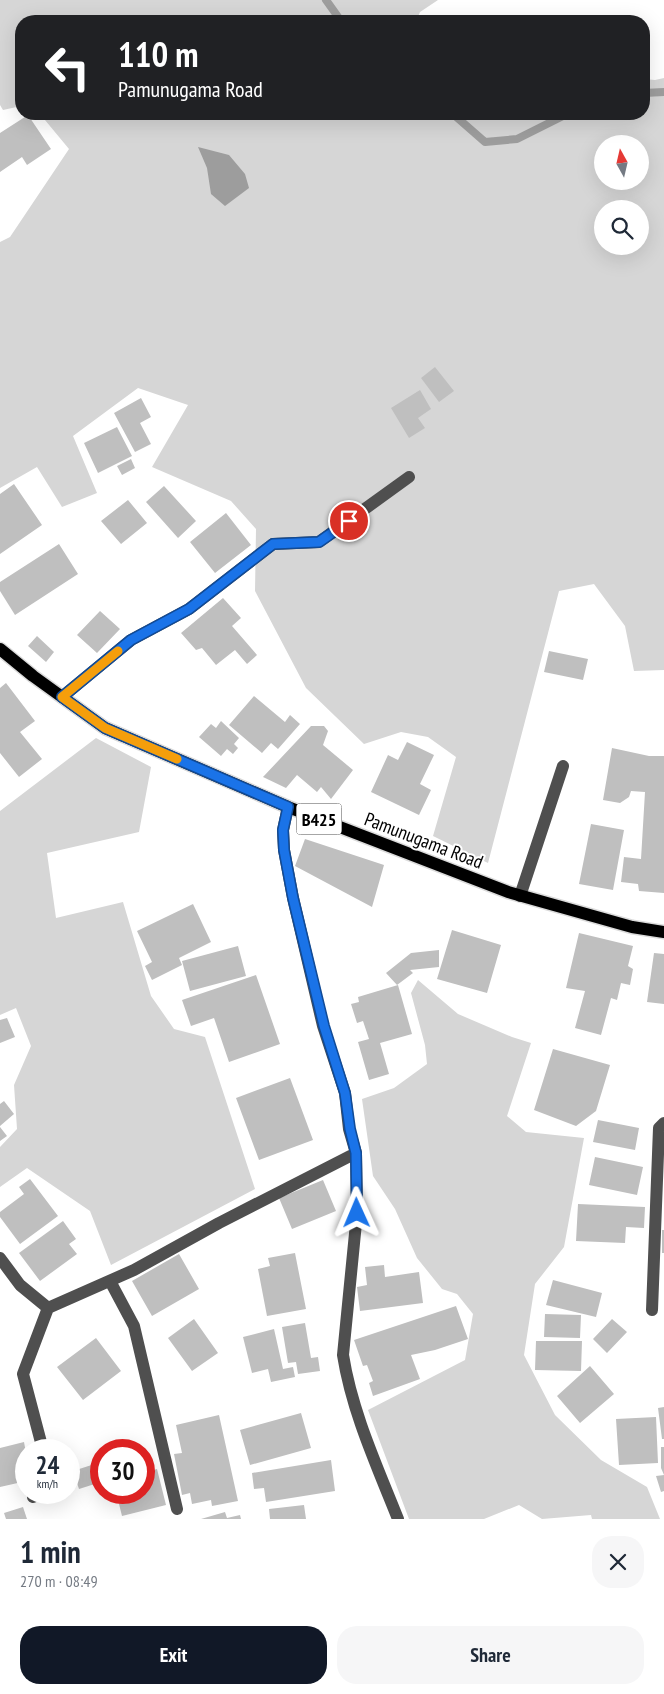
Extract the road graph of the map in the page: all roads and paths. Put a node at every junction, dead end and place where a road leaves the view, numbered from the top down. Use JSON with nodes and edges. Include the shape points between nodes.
{"nodes":[{"id":1,"x":409,"y":477,"type":"dead end"},
{"id":2,"x":0,"y":649,"type":"edge"},
{"id":3,"x":62,"y":697,"type":"junction"},
{"id":4,"x":563,"y":766,"type":"dead end"},
{"id":5,"x":288,"y":807,"type":"junction"},
{"id":6,"x":520,"y":896,"type":"junction"},
{"id":7,"x":664,"y":932,"type":"edge"},
{"id":8,"x":664,"y":1124,"type":"edge"},
{"id":9,"x":356,"y":1153,"type":"junction"},
{"id":10,"x":0,"y":1258,"type":"edge"},
{"id":11,"x":110,"y":1281,"type":"junction"},
{"id":12,"x":48,"y":1308,"type":"junction"},
{"id":13,"x":652,"y":1310,"type":"dead end"},
{"id":14,"x":40,"y":1439,"type":"edge"},
{"id":15,"x":177,"y":1508,"type":"dead end"},
{"id":16,"x":398,"y":1519,"type":"edge"}],
"edges":[{"from":1,"to":3,"type":"street","via":[[319,542],[273,544],[189,609],[131,640]]},
{"from":2,"to":3,"type":"main road","name":"Pamunugama Road","number":"B425"},
{"from":3,"to":5,"type":"main road","name":"Pamunugama Road","number":"B425","via":[[105,728]]},
{"from":4,"to":6,"type":"street"},
{"from":5,"to":6,"type":"main road","name":"Pamunugama Road","number":"B425"},
{"from":5,"to":9,"type":"street","via":[[283,830],[293,898],[324,1026],[345,1093]]},
{"from":6,"to":7,"type":"main road","name":"Pamunugama Road","number":"B425","via":[[632,927]]},
{"from":8,"to":13,"type":"street","via":[[659,1128]]},
{"from":9,"to":11,"type":"street"},
{"from":9,"to":16,"type":"street","via":[[357,1213],[343,1356],[364,1431]]},
{"from":10,"to":12,"type":"street","via":[[20,1285]]},
{"from":11,"to":12,"type":"street"},
{"from":11,"to":15,"type":"street","via":[[134,1326]]},
{"from":12,"to":14,"type":"street","via":[[23,1374]]}]}
